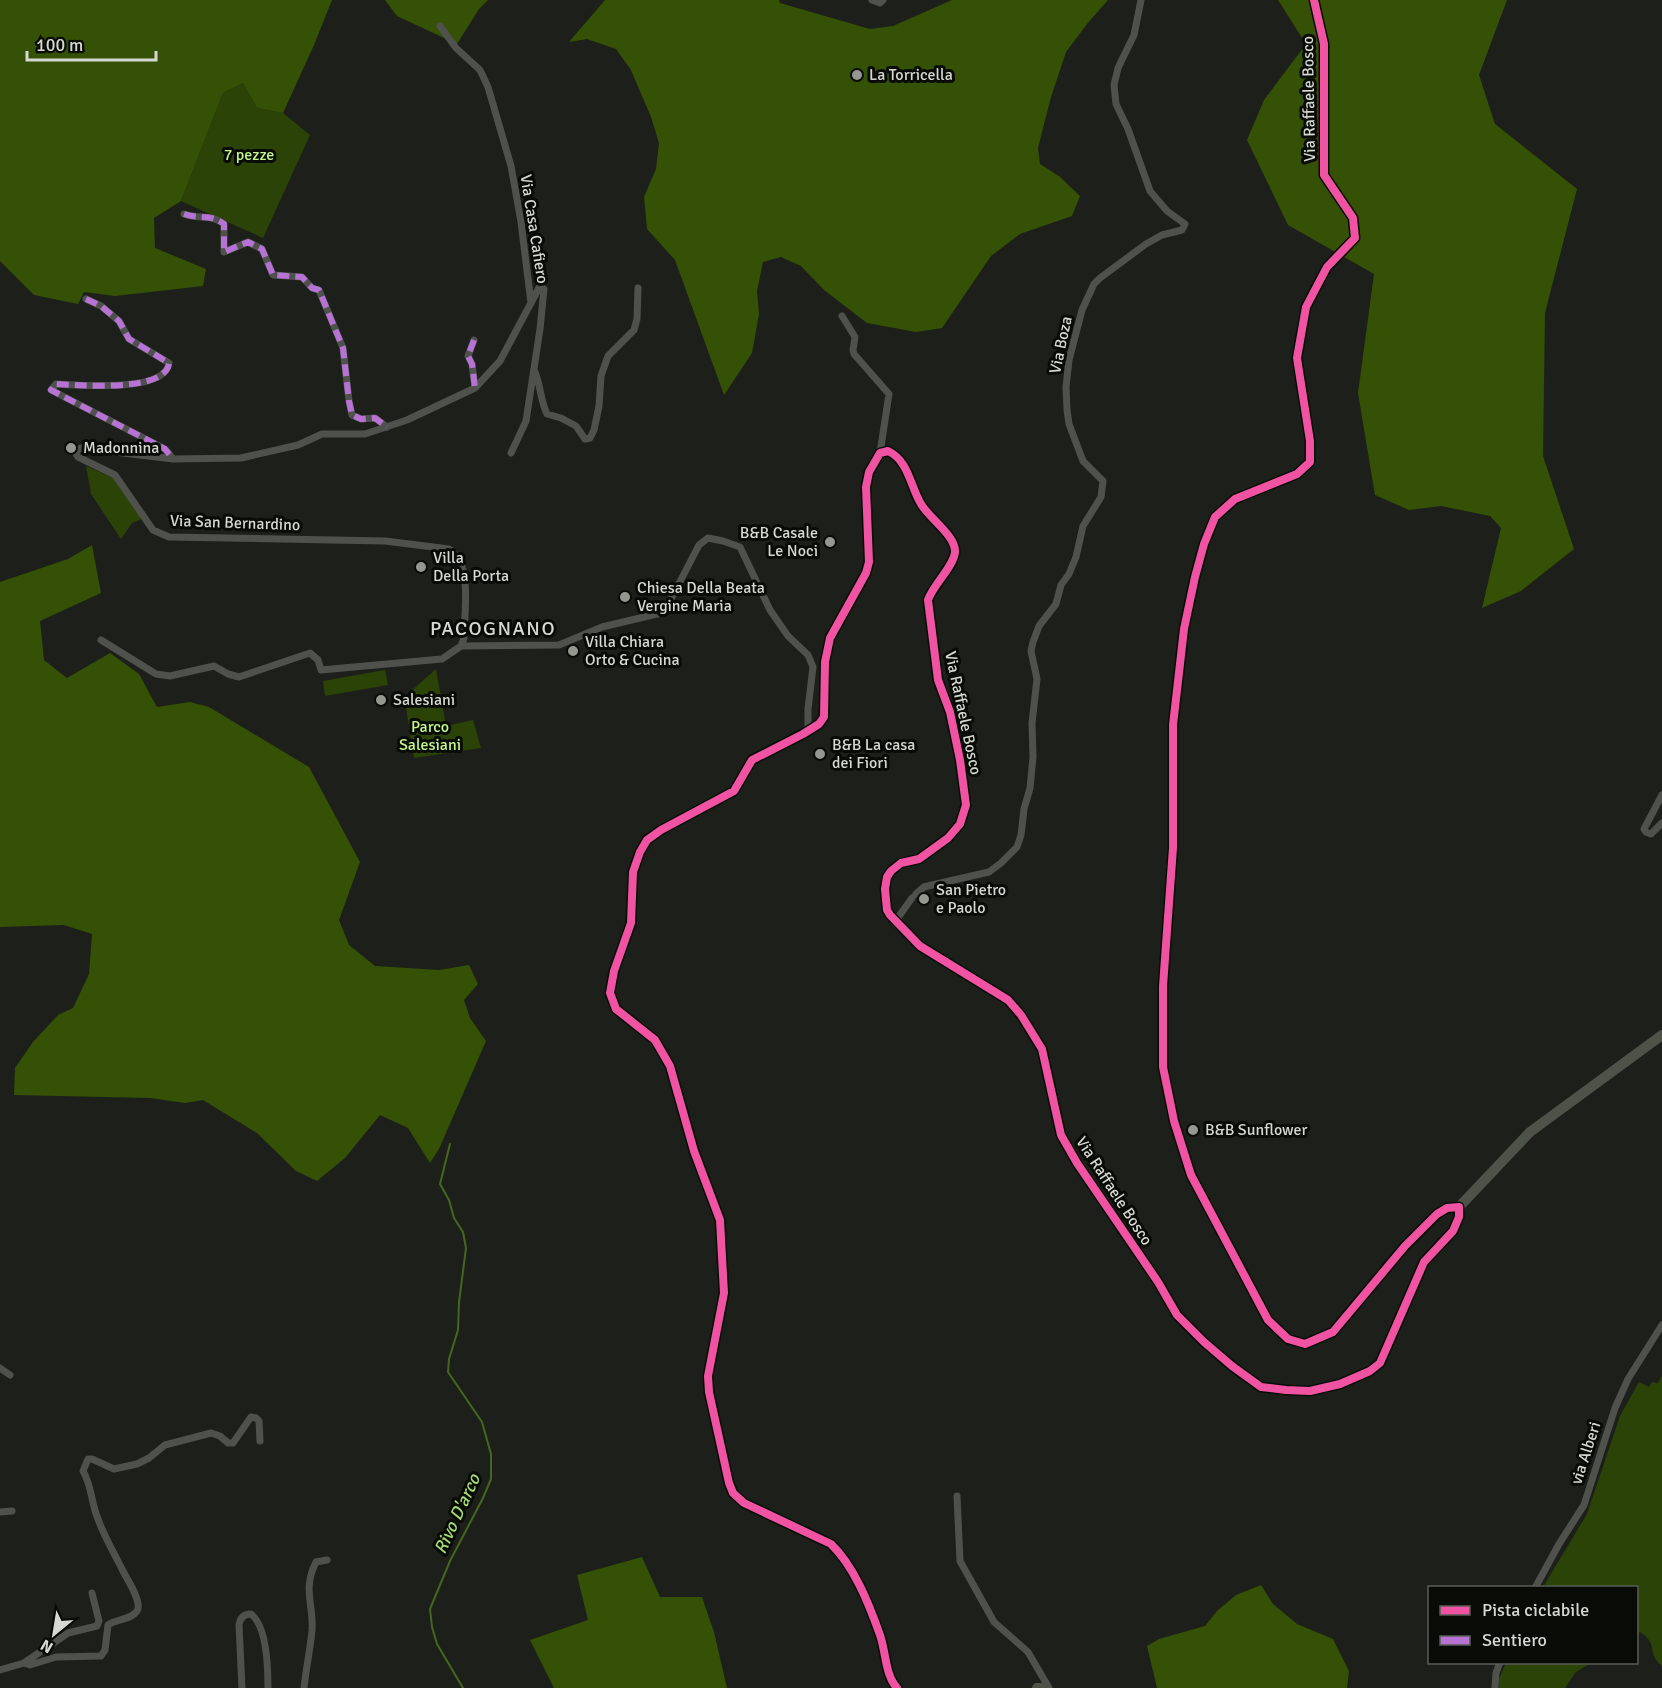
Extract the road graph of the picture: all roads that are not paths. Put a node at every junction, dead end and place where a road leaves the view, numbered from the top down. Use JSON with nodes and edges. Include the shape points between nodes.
{"nodes":[{"id":1,"x":872,"y":0,"type":"edge"},
{"id":2,"x":883,"y":0,"type":"edge"},
{"id":3,"x":1141,"y":0,"type":"edge"},
{"id":4,"x":1314,"y":0,"type":"edge"},
{"id":5,"x":440,"y":26,"type":"dead end"},
{"id":6,"x":184,"y":214,"type":"dead end"},
{"id":7,"x":638,"y":288,"type":"dead end"},
{"id":8,"x":86,"y":299,"type":"dead end"},
{"id":9,"x":531,"y":303,"type":"junction"},
{"id":10,"x":842,"y":316,"type":"dead end"},
{"id":11,"x":474,"y":340,"type":"dead end"},
{"id":12,"x":534,"y":370,"type":"junction"},
{"id":13,"x":475,"y":388,"type":"junction"},
{"id":14,"x":387,"y":427,"type":"junction"},
{"id":15,"x":511,"y":453,"type":"dead end"},
{"id":16,"x":880,"y":453,"type":"junction"},
{"id":17,"x":173,"y":459,"type":"junction"},
{"id":18,"x":101,"y":640,"type":"dead end"},
{"id":19,"x":461,"y":646,"type":"junction"},
{"id":20,"x":808,"y":730,"type":"junction"},
{"id":21,"x":1662,"y":795,"type":"edge"},
{"id":22,"x":1662,"y":823,"type":"edge"},
{"id":23,"x":893,"y":920,"type":"junction"},
{"id":24,"x":1662,"y":1035,"type":"edge"},
{"id":25,"x":1459,"y":1207,"type":"junction"},
{"id":26,"x":1662,"y":1325,"type":"edge"},
{"id":27,"x":0,"y":1368,"type":"edge"},
{"id":28,"x":10,"y":1375,"type":"dead end"},
{"id":29,"x":260,"y":1442,"type":"dead end"},
{"id":30,"x":957,"y":1496,"type":"dead end"},
{"id":31,"x":12,"y":1511,"type":"dead end"},
{"id":32,"x":0,"y":1512,"type":"edge"},
{"id":33,"x":327,"y":1560,"type":"dead end"},
{"id":34,"x":1535,"y":1586,"type":"edge"},
{"id":35,"x":92,"y":1593,"type":"dead end"},
{"id":36,"x":24,"y":1663,"type":"junction"},
{"id":37,"x":1499,"y":1664,"type":"edge"},
{"id":38,"x":0,"y":1670,"type":"edge"},
{"id":39,"x":242,"y":1688,"type":"edge"},
{"id":40,"x":268,"y":1688,"type":"edge"},
{"id":41,"x":304,"y":1688,"type":"edge"},
{"id":42,"x":897,"y":1688,"type":"edge"},
{"id":43,"x":1037,"y":1688,"type":"edge"},
{"id":44,"x":1044,"y":1688,"type":"edge"},
{"id":45,"x":1048,"y":1688,"type":"edge"},
{"id":46,"x":1495,"y":1688,"type":"edge"}],
"edges":[{"from":1,"to":2,"type":"street"},
{"from":3,"to":23,"type":"street","name":"Via Boza","via":[[1134,35],[1116,76],[1116,104],[1149,191],[1185,224],[1182,230],[1146,244],[1100,278],[1082,310],[1069,360],[1067,410],[1083,461],[1103,481],[1102,490],[1083,526],[1076,557],[1056,604],[1032,642],[1037,679],[1033,757],[1021,835],[1017,847],[989,872],[924,887]]},
{"from":4,"to":25,"type":"street","name":"Via Raffaele Bosco","via":[[1324,44],[1324,175],[1353,218],[1355,238],[1327,267],[1306,307],[1297,358],[1310,462],[1297,474],[1235,499],[1215,517],[1195,577],[1184,629],[1173,725],[1173,848],[1163,986],[1163,1067],[1191,1175],[1268,1320],[1288,1339],[1305,1344],[1333,1332],[1437,1214]]},
{"from":5,"to":9,"type":"street","name":"Via Casa Cafiero","via":[[480,70],[488,87],[511,166]]},
{"from":6,"to":14,"type":"street","via":[[210,216],[224,224],[224,252],[248,242],[262,249],[273,275],[302,277],[319,290],[343,348],[352,415],[375,418]]},
{"from":7,"to":12,"type":"street","via":[[634,330],[608,356],[590,438],[585,439],[576,426],[547,414]]},
{"from":8,"to":17,"type":"street","via":[[101,306],[119,321],[129,339],[169,363],[169,368],[161,377],[141,383],[56,384],[51,390],[165,450]]},
{"from":9,"to":12,"type":"street","name":"Via Casa Cafiero","via":[[540,286],[544,289]]},
{"from":9,"to":13,"type":"street","name":"Via San Bernardino","via":[[500,361]]},
{"from":10,"to":16,"type":"street","via":[[855,337],[854,354],[889,394]]},
{"from":11,"to":13,"type":"street","via":[[468,356]]},
{"from":12,"to":15,"type":"street","name":"Via Casa Cafiero","via":[[526,421]]},
{"from":13,"to":14,"type":"street","name":"Via San Bernardino"},
{"from":14,"to":17,"type":"street","name":"Via San Bernardino","via":[[365,434],[322,434],[298,445],[241,458]]},
{"from":16,"to":20,"type":"street","via":[[866,486],[869,562],[830,638],[825,662],[824,717]]},
{"from":16,"to":23,"type":"street","name":"Via Raffaele Bosco","via":[[888,451],[900,459],[921,504],[954,545],[955,554],[928,600],[938,680],[950,712],[966,805],[960,824],[948,838],[919,859],[901,864],[887,877],[887,910]]},
{"from":17,"to":19,"type":"street","name":"Via San Bernardino","via":[[81,448],[75,452],[114,475],[153,530],[169,537],[385,541],[449,549],[465,572]]},
{"from":18,"to":19,"type":"street","via":[[156,674],[170,676],[214,666],[239,677],[310,654],[318,660],[321,670],[442,659]]},
{"from":19,"to":20,"type":"street","via":[[559,645],[603,627],[657,614],[671,599],[699,545],[708,538],[723,541],[740,548],[770,610],[813,667]]},
{"from":20,"to":42,"type":"street","via":[[752,760],[734,791],[647,840],[633,872],[631,923],[610,993],[616,1009],[655,1040],[670,1066],[694,1151],[720,1220],[724,1293],[708,1376],[733,1493],[744,1503],[831,1544],[840,1552],[880,1635],[891,1681]]},
{"from":21,"to":22,"type":"street","via":[[1644,829],[1651,834]]},
{"from":23,"to":25,"type":"street","name":"Via Raffaele Bosco","via":[[920,946],[1008,1000],[1021,1015],[1042,1049],[1061,1134],[1077,1163],[1177,1315],[1261,1387],[1310,1391],[1340,1384],[1380,1363],[1424,1262],[1453,1231]]},
{"from":24,"to":25,"type":"street","via":[[1530,1132]]},
{"from":26,"to":34,"type":"street","name":"via Alberi","via":[[1615,1408],[1584,1505]]},
{"from":27,"to":28,"type":"street"},
{"from":29,"to":36,"type":"street","via":[[259,1421],[251,1417],[232,1443],[211,1433],[165,1445],[143,1461],[114,1468],[88,1459],[83,1471],[98,1520],[138,1608],[135,1614],[108,1625],[101,1656]]},
{"from":30,"to":45,"type":"street","via":[[960,1561],[994,1622],[1028,1652]]},
{"from":31,"to":32,"type":"street"},
{"from":33,"to":41,"type":"street","via":[[316,1562],[310,1575],[312,1630]]},
{"from":35,"to":36,"type":"street","via":[[97,1626],[68,1633]]},
{"from":36,"to":38,"type":"street"},
{"from":37,"to":46,"type":"street"},
{"from":39,"to":40,"type":"street","via":[[239,1625],[242,1618],[251,1614],[263,1638]]},
{"from":43,"to":44,"type":"street"}]}
